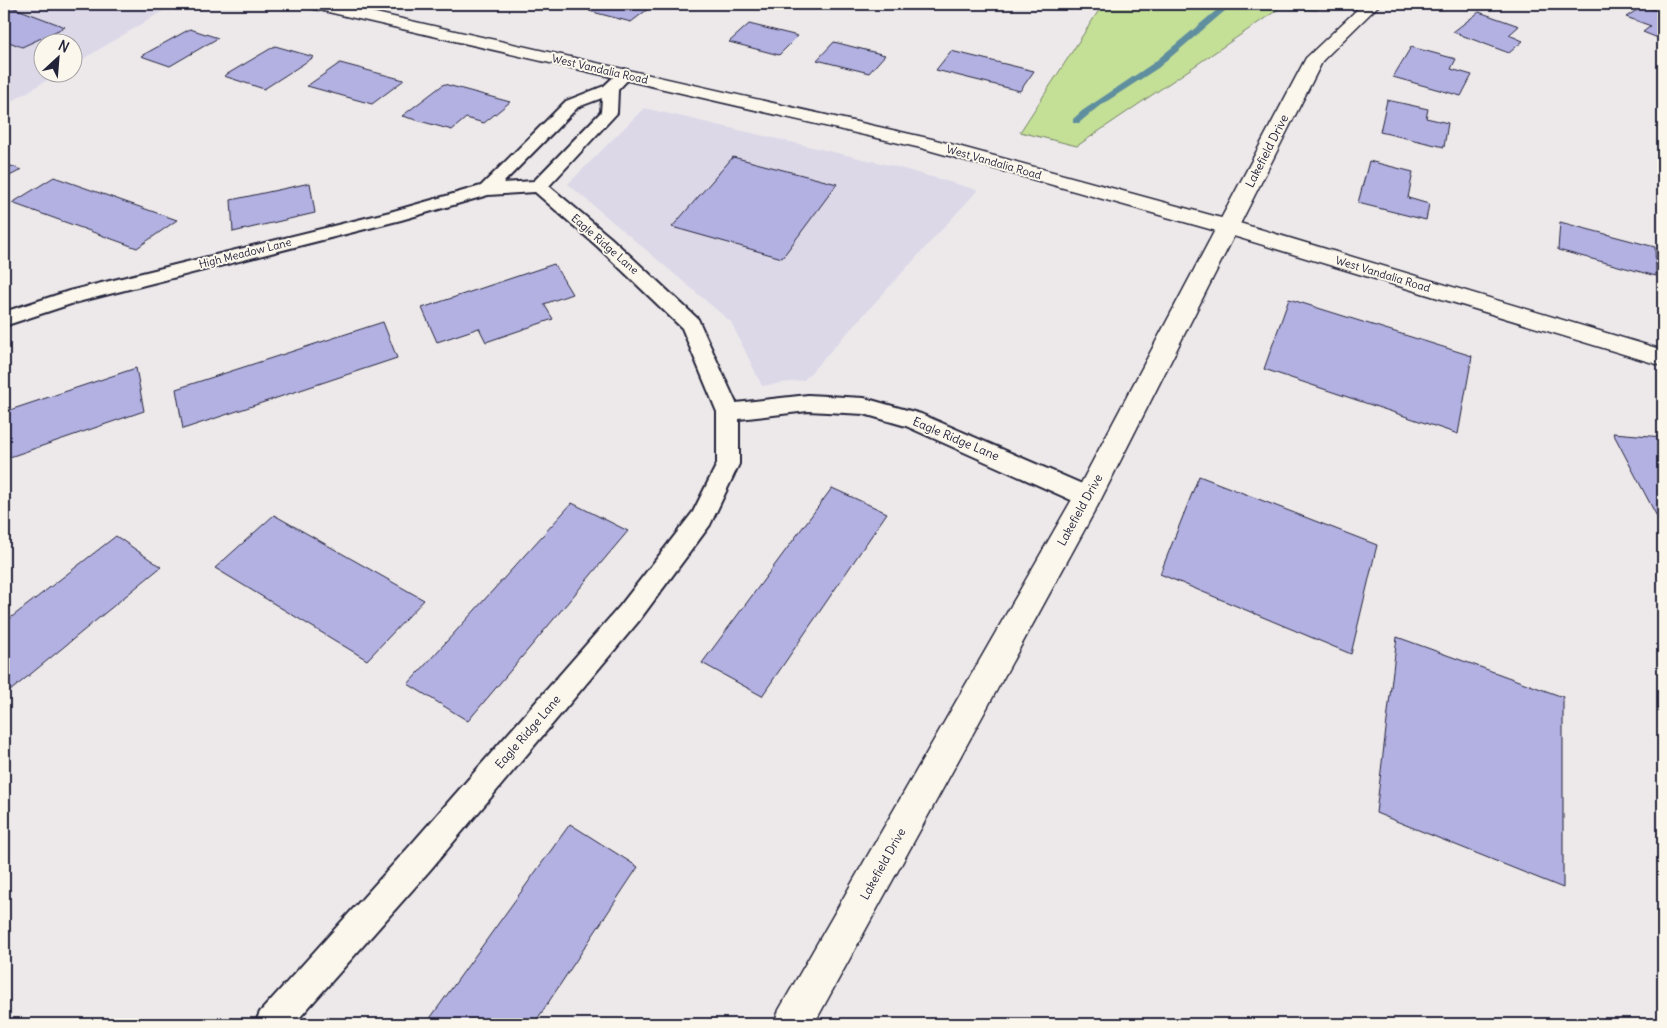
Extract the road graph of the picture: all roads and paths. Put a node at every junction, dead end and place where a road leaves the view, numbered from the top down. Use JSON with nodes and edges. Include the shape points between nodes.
{"nodes":[{"id":1,"x":314,"y":4,"type":"edge"},
{"id":2,"x":1372,"y":4,"type":"edge"},
{"id":3,"x":625,"y":74,"type":"junction"},
{"id":4,"x":610,"y":89,"type":"junction"},
{"id":5,"x":539,"y":186,"type":"junction"},
{"id":6,"x":487,"y":190,"type":"junction"},
{"id":7,"x":1228,"y":227,"type":"junction"},
{"id":8,"x":4,"y":320,"type":"edge"},
{"id":9,"x":1663,"y":358,"type":"edge"},
{"id":10,"x":728,"y":412,"type":"junction"},
{"id":11,"x":1088,"y":497,"type":"junction"},
{"id":12,"x":272,"y":1024,"type":"edge"},
{"id":13,"x":794,"y":1024,"type":"edge"}],
"edges":[{"from":1,"to":3,"type":"main road","name":"West Vandalia Road"},
{"from":2,"to":7,"type":"main road","name":"Lakefield Drive","via":[[1315,58]]},
{"from":3,"to":4,"type":"lane"},
{"from":3,"to":7,"type":"main road","name":"West Vandalia Road","via":[[926,143]]},
{"from":4,"to":5,"type":"lane","via":[[609,113]]},
{"from":4,"to":6,"type":"lane","name":"High Meadow Lane","via":[[572,104]]},
{"from":5,"to":6,"type":"lane","name":"High Meadow Lane"},
{"from":5,"to":10,"type":"lane","name":"Eagle Ridge Lane","via":[[692,324]]},
{"from":6,"to":8,"type":"lane","name":"High Meadow Lane","via":[[69,298]]},
{"from":7,"to":9,"type":"main road","name":"West Vandalia Road"},
{"from":7,"to":11,"type":"main road","name":"Lakefield Drive"},
{"from":10,"to":11,"type":"lane","name":"Eagle Ridge Lane","via":[[808,403],[864,406],[922,423]]},
{"from":10,"to":12,"type":"lane","name":"Eagle Ridge Lane","via":[[728,464],[702,518],[629,614],[562,694]]},
{"from":11,"to":13,"type":"main road","name":"Lakefield Drive"}]}
